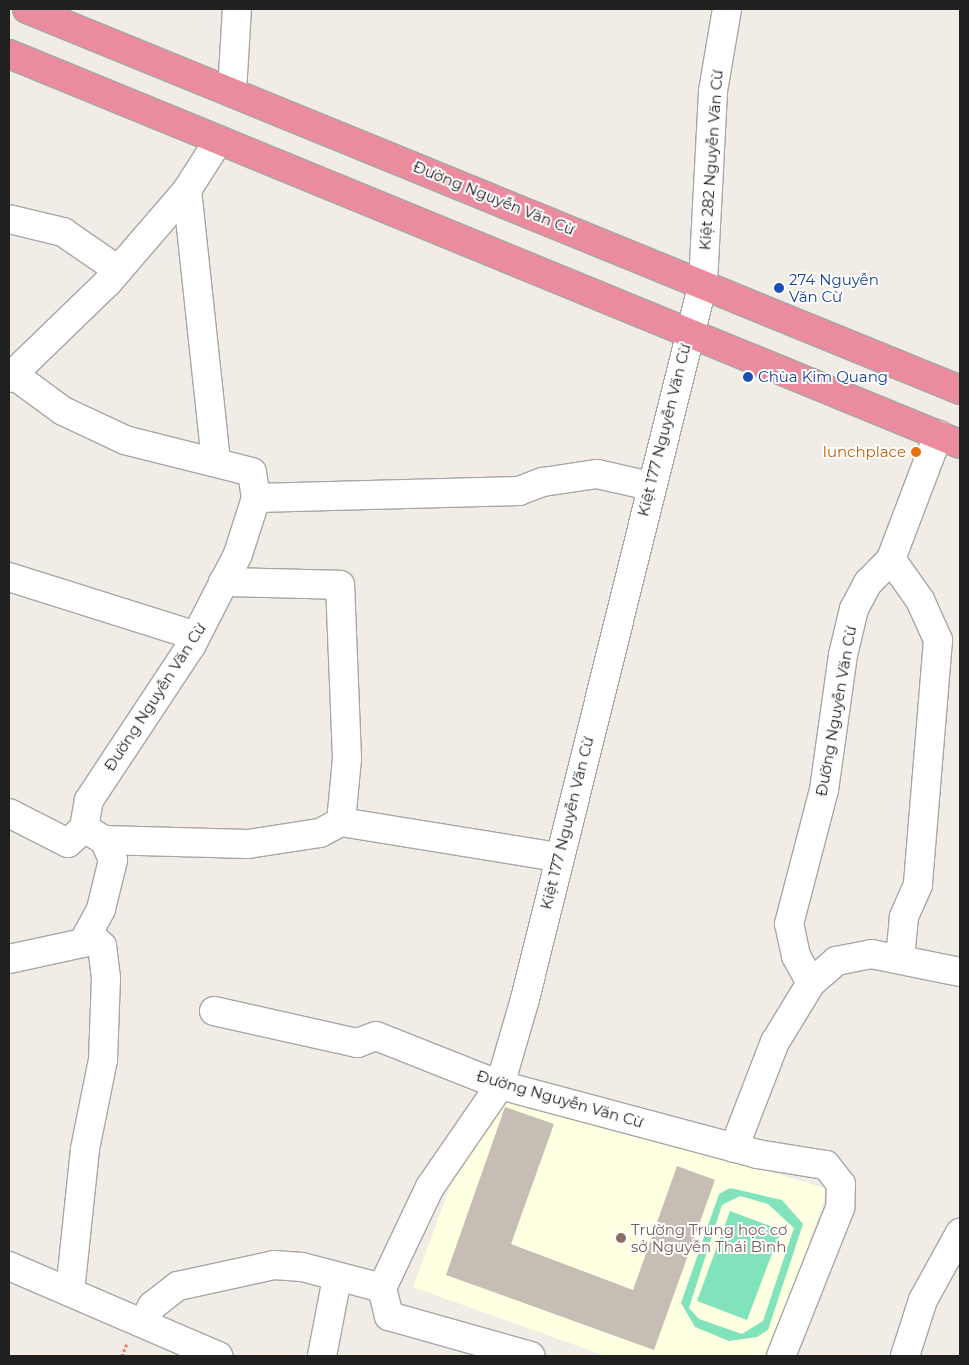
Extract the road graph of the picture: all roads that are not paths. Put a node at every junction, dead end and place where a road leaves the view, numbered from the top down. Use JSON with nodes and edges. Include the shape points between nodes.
{"nodes":[{"id":1,"x":237,"y":9,"type":"edge"},
{"id":2,"x":727,"y":9,"type":"edge"},
{"id":3,"x":31,"y":10,"type":"edge"},
{"id":4,"x":9,"y":54,"type":"edge"},
{"id":5,"x":232,"y":92,"type":"junction"},
{"id":6,"x":219,"y":140,"type":"junction"},
{"id":7,"x":187,"y":190,"type":"junction"},
{"id":8,"x":9,"y":219,"type":"edge"},
{"id":9,"x":118,"y":270,"type":"junction"},
{"id":10,"x":703,"y":283,"type":"junction"},
{"id":11,"x":688,"y":332,"type":"junction"},
{"id":12,"x":11,"y":377,"type":"edge"},
{"id":13,"x":960,"y":390,"type":"edge"},
{"id":14,"x":949,"y":440,"type":"edge"},
{"id":15,"x":216,"y":460,"type":"junction"},
{"id":16,"x":650,"y":486,"type":"junction"},
{"id":17,"x":256,"y":498,"type":"junction"},
{"id":18,"x":891,"y":559,"type":"junction"},
{"id":19,"x":9,"y":577,"type":"edge"},
{"id":20,"x":223,"y":582,"type":"junction"},
{"id":21,"x":196,"y":636,"type":"junction"},
{"id":22,"x":9,"y":813,"type":"edge"},
{"id":23,"x":341,"y":822,"type":"junction"},
{"id":24,"x":94,"y":834,"type":"junction"},
{"id":25,"x":558,"y":857,"type":"junction"},
{"id":26,"x":88,"y":933,"type":"junction"},
{"id":27,"x":9,"y":958,"type":"edge"},
{"id":28,"x":900,"y":958,"type":"junction"},
{"id":29,"x":960,"y":972,"type":"edge"},
{"id":30,"x":811,"y":984,"type":"junction"},
{"id":31,"x":214,"y":1011,"type":"dead end"},
{"id":32,"x":500,"y":1085,"type":"junction"},
{"id":33,"x":734,"y":1148,"type":"junction"},
{"id":34,"x":960,"y":1232,"type":"edge"},
{"id":35,"x":9,"y":1266,"type":"edge"},
{"id":36,"x":337,"y":1278,"type":"junction"},
{"id":37,"x":382,"y":1288,"type":"junction"},
{"id":38,"x":70,"y":1292,"type":"junction"},
{"id":39,"x":143,"y":1323,"type":"junction"},
{"id":40,"x":218,"y":1356,"type":"edge"},
{"id":41,"x":322,"y":1356,"type":"edge"},
{"id":42,"x":530,"y":1356,"type":"edge"},
{"id":43,"x":781,"y":1356,"type":"edge"},
{"id":44,"x":905,"y":1356,"type":"edge"}],
"edges":[{"from":1,"to":5,"type":"street"},
{"from":2,"to":10,"type":"street","name":"Kiệt 282 Nguyễn Văn Cừ","via":[[713,92]]},
{"from":3,"to":5,"type":"highway","name":"Đường Nguyễn Văn Cừ"},
{"from":4,"to":6,"type":"highway"},
{"from":5,"to":10,"type":"highway","name":"Đường Nguyễn Văn Cừ"},
{"from":6,"to":7,"type":"street"},
{"from":6,"to":11,"type":"highway"},
{"from":7,"to":9,"type":"street"},
{"from":7,"to":15,"type":"street"},
{"from":8,"to":9,"type":"street","via":[[63,232]]},
{"from":9,"to":12,"type":"street"},
{"from":10,"to":11,"type":"street","name":"Kiệt 282 Nguyễn Văn Cừ"},
{"from":10,"to":13,"type":"highway","name":"Đường Nguyễn Văn Cừ"},
{"from":11,"to":14,"type":"highway"},
{"from":11,"to":16,"type":"street","name":"Kiệt 177 Nguyễn Văn Cừ"},
{"from":12,"to":15,"type":"street","via":[[63,411],[125,440]]},
{"from":14,"to":18,"type":"street"},
{"from":15,"to":17,"type":"street","via":[[252,472]]},
{"from":16,"to":17,"type":"street","via":[[597,474],[543,482],[519,492]]},
{"from":16,"to":25,"type":"street","name":"Kiệt 177 Nguyễn Văn Cừ"},
{"from":17,"to":20,"type":"street","name":"Đường Nguyễn Văn Cừ"},
{"from":18,"to":28,"type":"street","via":[[920,600],[938,640],[918,885],[904,917]]},
{"from":18,"to":30,"type":"street","name":"Đường Nguyễn Văn Cừ","via":[[868,583],[854,609],[843,655],[824,790],[789,924],[796,956]]},
{"from":19,"to":21,"type":"street"},
{"from":20,"to":21,"type":"street","name":"Đường Nguyễn Văn Cừ"},
{"from":20,"to":23,"type":"street","via":[[340,584],[347,758]]},
{"from":21,"to":24,"type":"street","name":"Đường Nguyễn Văn Cừ","via":[[89,800]]},
{"from":22,"to":24,"type":"street","via":[[68,843]]},
{"from":23,"to":24,"type":"street","via":[[320,833],[248,844]]},
{"from":23,"to":25,"type":"street"},
{"from":24,"to":26,"type":"street","via":[[114,860],[101,909]]},
{"from":25,"to":32,"type":"street","name":"Kiệt 177 Nguyễn Văn Cừ"},
{"from":26,"to":27,"type":"street","via":[[83,943]]},
{"from":26,"to":38,"type":"street","via":[[102,946],[106,978],[103,1060],[85,1149]]},
{"from":28,"to":29,"type":"street"},
{"from":28,"to":30,"type":"street","via":[[871,954],[836,961]]},
{"from":30,"to":33,"type":"street","via":[[775,1042]]},
{"from":31,"to":32,"type":"street","name":"Đường Nguyễn Văn Cừ","via":[[357,1043],[376,1036]]},
{"from":32,"to":33,"type":"street","name":"Đường Nguyễn Văn Cừ"},
{"from":32,"to":37,"type":"street","name":"Kiệt 177 Nguyễn Văn Cừ","via":[[430,1187]]},
{"from":33,"to":43,"type":"street","name":"Đường Nguyễn Văn Cừ","via":[[826,1165],[841,1184],[840,1208]]},
{"from":34,"to":44,"type":"street","via":[[924,1300]]},
{"from":35,"to":38,"type":"street"},
{"from":36,"to":37,"type":"street"},
{"from":36,"to":39,"type":"street","via":[[302,1267],[274,1265],[236,1272],[178,1286],[152,1306]]},
{"from":36,"to":41,"type":"street"},
{"from":37,"to":42,"type":"street","via":[[388,1316]]},
{"from":38,"to":39,"type":"street"},
{"from":39,"to":40,"type":"street"}]}
